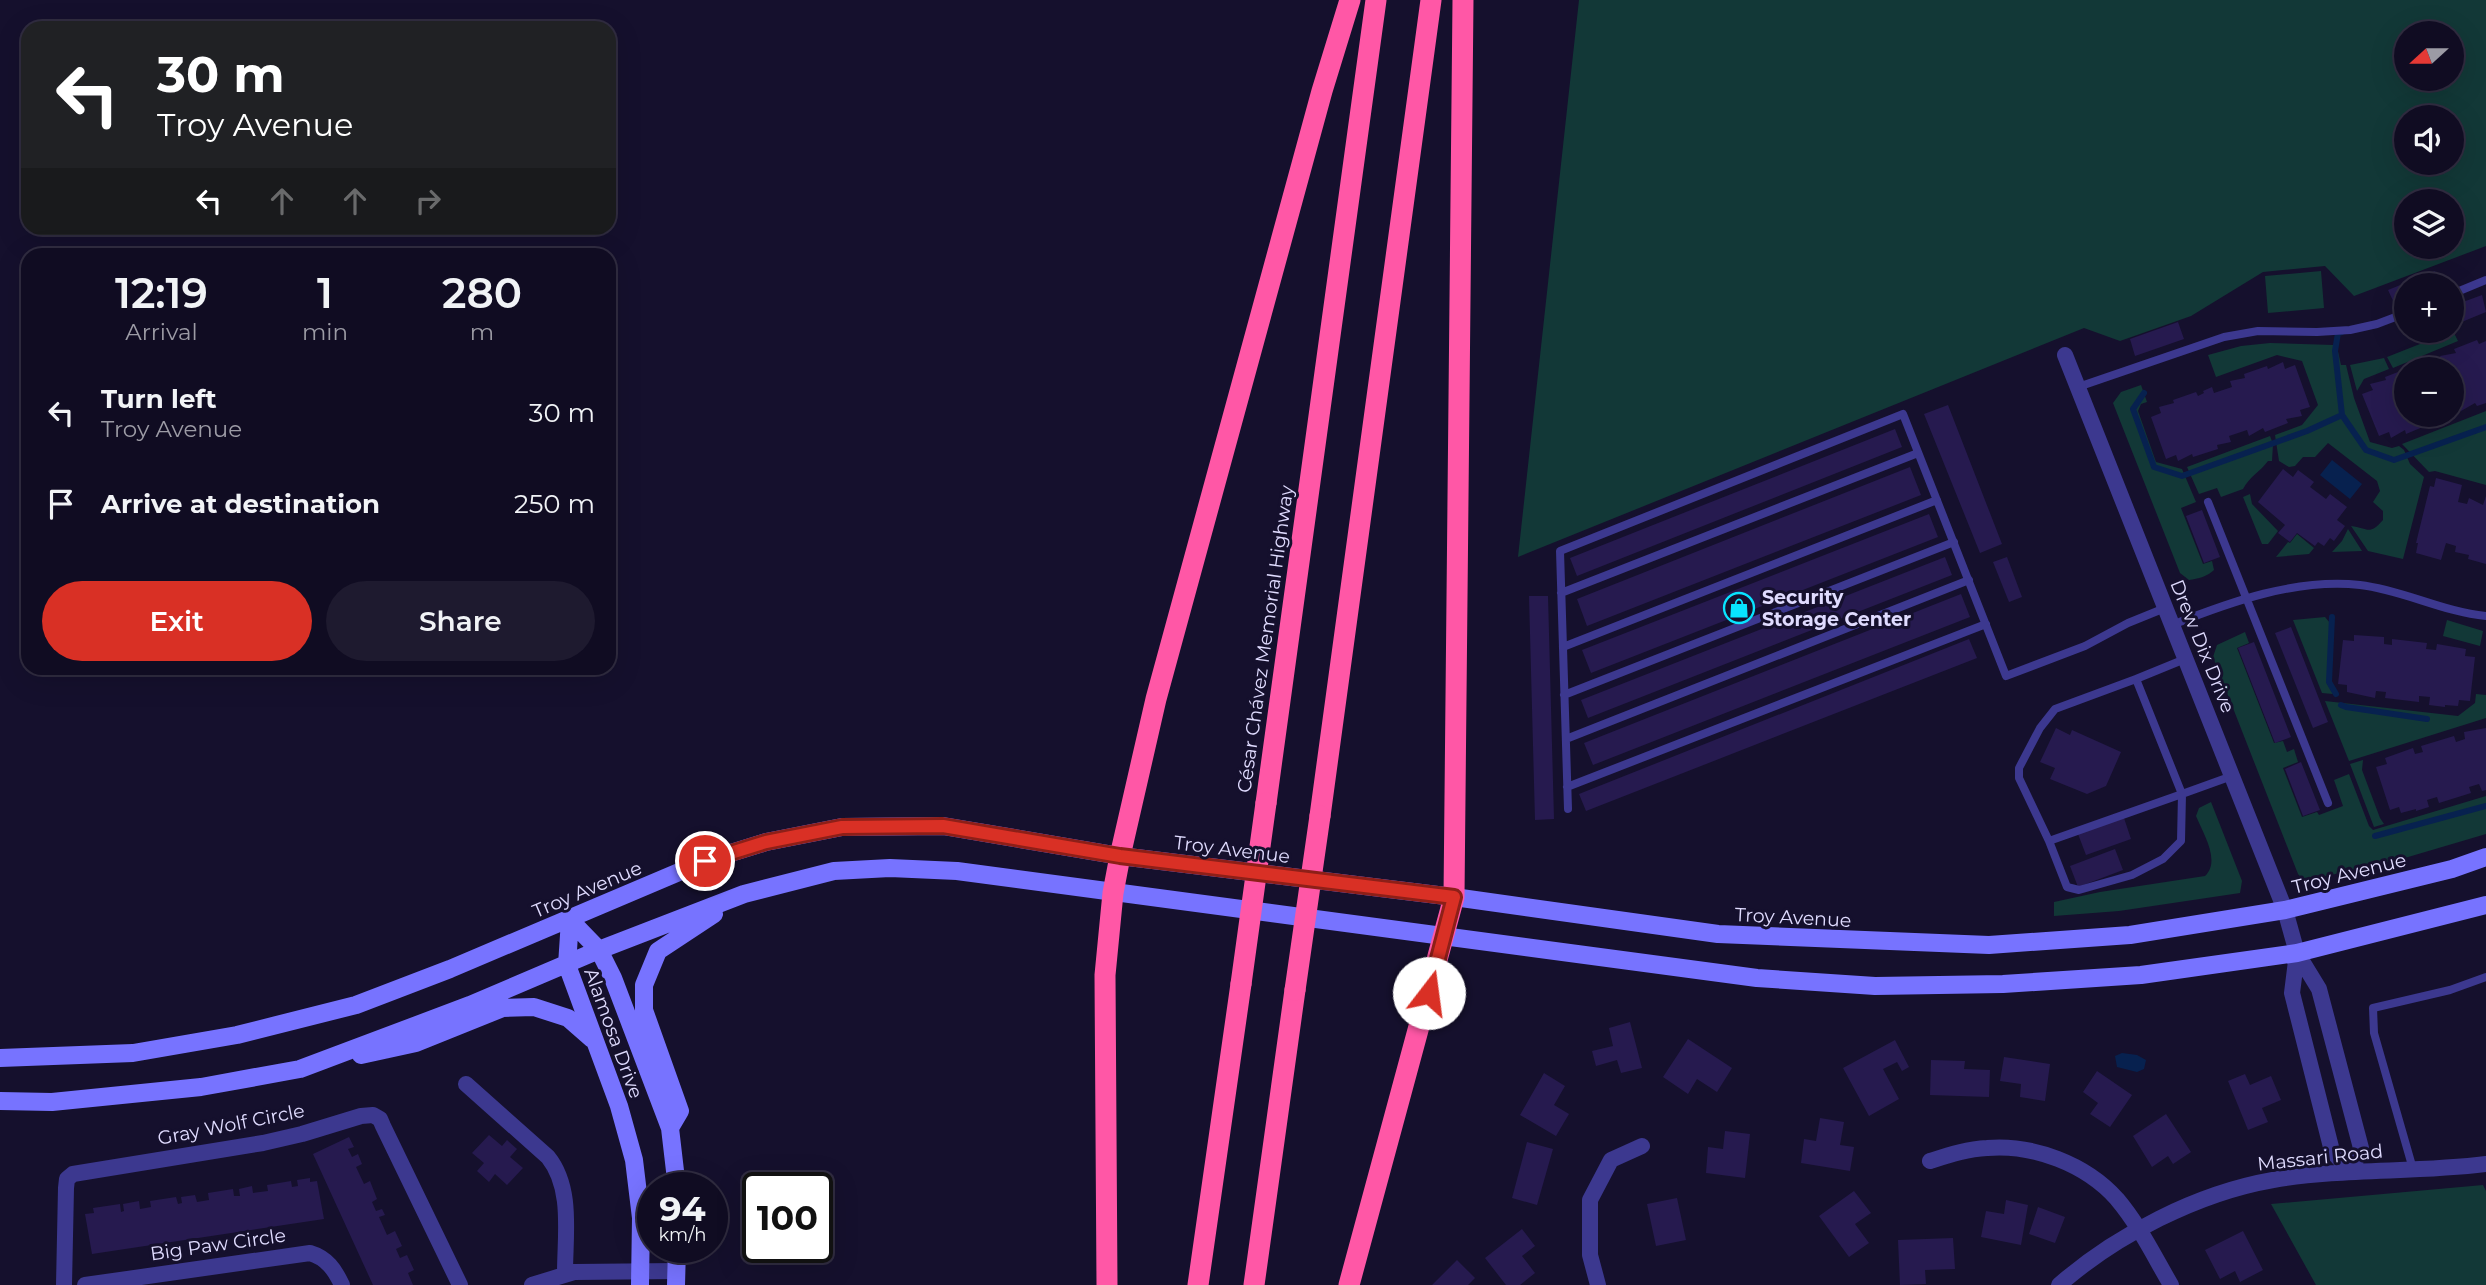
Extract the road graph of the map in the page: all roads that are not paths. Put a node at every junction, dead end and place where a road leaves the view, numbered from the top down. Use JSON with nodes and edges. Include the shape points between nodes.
{"nodes":[{"id":1,"x":1350,"y":0,"type":"edge"},
{"id":2,"x":1376,"y":0,"type":"edge"},
{"id":3,"x":1431,"y":0,"type":"edge"},
{"id":4,"x":1463,"y":0,"type":"edge"},
{"id":5,"x":2486,"y":280,"type":"edge"},
{"id":6,"x":2464,"y":289,"type":"edge"},
{"id":7,"x":2394,"y":318,"type":"edge"},
{"id":8,"x":2065,"y":355,"type":"dead end"},
{"id":9,"x":2078,"y":387,"type":"junction"},
{"id":10,"x":1918,"y":453,"type":"junction"},
{"id":11,"x":1937,"y":500,"type":"junction"},
{"id":12,"x":2208,"y":502,"type":"dead end"},
{"id":13,"x":1954,"y":542,"type":"junction"},
{"id":14,"x":1969,"y":580,"type":"junction"},
{"id":15,"x":1561,"y":593,"type":"junction"},
{"id":16,"x":2247,"y":599,"type":"junction"},
{"id":17,"x":2165,"y":608,"type":"junction"},
{"id":18,"x":2486,"y":616,"type":"edge"},
{"id":19,"x":1986,"y":624,"type":"junction"},
{"id":20,"x":2172,"y":625,"type":"junction"},
{"id":21,"x":1563,"y":647,"type":"junction"},
{"id":22,"x":2185,"y":659,"type":"junction"},
{"id":23,"x":2136,"y":678,"type":"junction"},
{"id":24,"x":1564,"y":695,"type":"junction"},
{"id":25,"x":1566,"y":739,"type":"junction"},
{"id":26,"x":2232,"y":776,"type":"junction"},
{"id":27,"x":1567,"y":787,"type":"junction"},
{"id":28,"x":2182,"y":794,"type":"junction"},
{"id":29,"x":2328,"y":803,"type":"dead end"},
{"id":30,"x":1568,"y":809,"type":"dead end"},
{"id":31,"x":2049,"y":841,"type":"junction"},
{"id":32,"x":1120,"y":856,"type":"junction"},
{"id":33,"x":2486,"y":857,"type":"edge"},
{"id":34,"x":1113,"y":893,"type":"junction"},
{"id":35,"x":744,"y":894,"type":"junction"},
{"id":36,"x":1454,"y":897,"type":"junction"},
{"id":37,"x":2486,"y":905,"type":"edge"},
{"id":38,"x":2285,"y":910,"type":"junction"},
{"id":39,"x":570,"y":920,"type":"junction"},
{"id":40,"x":1444,"y":937,"type":"junction"},
{"id":41,"x":599,"y":950,"type":"junction"},
{"id":42,"x":2297,"y":953,"type":"junction"},
{"id":43,"x":567,"y":965,"type":"junction"},
{"id":44,"x":2486,"y":977,"type":"edge"},
{"id":45,"x":594,"y":1040,"type":"junction"},
{"id":46,"x":0,"y":1058,"type":"edge"},
{"id":47,"x":300,"y":1069,"type":"junction"},
{"id":48,"x":466,"y":1084,"type":"dead end"},
{"id":49,"x":0,"y":1101,"type":"edge"},
{"id":50,"x":670,"y":1128,"type":"junction"},
{"id":51,"x":1642,"y":1146,"type":"dead end"},
{"id":52,"x":1930,"y":1161,"type":"dead end"},
{"id":53,"x":2486,"y":1164,"type":"edge"},
{"id":54,"x":2413,"y":1169,"type":"junction"},
{"id":55,"x":675,"y":1172,"type":"edge"},
{"id":56,"x":2351,"y":1172,"type":"junction"},
{"id":57,"x":2139,"y":1230,"type":"junction"},
{"id":58,"x":565,"y":1273,"type":"junction"},
{"id":59,"x":641,"y":1278,"type":"edge"},
{"id":60,"x":677,"y":1278,"type":"edge"},
{"id":61,"x":64,"y":1285,"type":"edge"},
{"id":62,"x":85,"y":1285,"type":"edge"},
{"id":63,"x":342,"y":1285,"type":"edge"},
{"id":64,"x":460,"y":1285,"type":"edge"},
{"id":65,"x":532,"y":1285,"type":"edge"},
{"id":66,"x":1107,"y":1285,"type":"edge"},
{"id":67,"x":1198,"y":1285,"type":"edge"},
{"id":68,"x":1254,"y":1285,"type":"edge"},
{"id":69,"x":1349,"y":1285,"type":"edge"},
{"id":70,"x":1598,"y":1285,"type":"edge"},
{"id":71,"x":2059,"y":1285,"type":"edge"},
{"id":72,"x":2171,"y":1285,"type":"edge"}],
"edges":[{"from":1,"to":32,"type":"highway","via":[[1157,699]]},
{"from":2,"to":67,"type":"highway","name":"César Chávez Memorial Highway","bridge":true},
{"from":3,"to":68,"type":"highway","bridge":true},
{"from":4,"to":36,"type":"highway"},
{"from":5,"to":6,"type":"lane"},
{"from":7,"to":9,"type":"lane","via":[[2350,330],[2258,331],[2224,337]]},
{"from":8,"to":9,"type":"street","name":"Drew Dix Drive"},
{"from":9,"to":17,"type":"street","name":"Drew Dix Drive"},
{"from":10,"to":11,"type":"lane"},
{"from":10,"to":15,"type":"lane"},
{"from":10,"to":15,"type":"lane","via":[[1903,414],[1560,551]]},
{"from":11,"to":13,"type":"lane"},
{"from":11,"to":21,"type":"lane"},
{"from":12,"to":16,"type":"lane"},
{"from":13,"to":14,"type":"lane"},
{"from":13,"to":24,"type":"lane"},
{"from":14,"to":19,"type":"lane"},
{"from":14,"to":25,"type":"lane"},
{"from":15,"to":21,"type":"lane"},
{"from":16,"to":18,"type":"lane","via":[[2278,591],[2359,585]]},
{"from":16,"to":20,"type":"lane"},
{"from":16,"to":29,"type":"lane"},
{"from":17,"to":19,"type":"lane","via":[[2006,676]]},
{"from":17,"to":20,"type":"street","name":"Drew Dix Drive"},
{"from":19,"to":27,"type":"lane"},
{"from":20,"to":22,"type":"street","name":"Drew Dix Drive"},
{"from":21,"to":24,"type":"lane"},
{"from":22,"to":23,"type":"lane"},
{"from":22,"to":26,"type":"street","name":"Drew Dix Drive"},
{"from":23,"to":28,"type":"lane"},
{"from":23,"to":31,"type":"lane","via":[[2056,709],[2040,728],[2019,768],[2019,778]]},
{"from":24,"to":25,"type":"lane"},
{"from":25,"to":27,"type":"lane"},
{"from":26,"to":28,"type":"lane"},
{"from":26,"to":38,"type":"street","name":"Drew Dix Drive"},
{"from":27,"to":30,"type":"lane"},
{"from":28,"to":31,"type":"lane"},
{"from":28,"to":31,"type":"lane","via":[[2180,841],[2163,859],[2132,875],[2079,890],[2067,887]]},
{"from":32,"to":34,"type":"highway"},
{"from":32,"to":36,"type":"main road","name":"Troy Avenue"},
{"from":32,"to":39,"type":"main road","name":"Troy Avenue","via":[[943,826],[842,827],[766,842],[705,861]]},
{"from":33,"to":38,"type":"main road","name":"Troy Avenue"},
{"from":34,"to":35,"type":"main road","via":[[957,871],[890,868],[834,871]]},
{"from":34,"to":40,"type":"main road"},
{"from":34,"to":66,"type":"highway","via":[[1105,975]]},
{"from":35,"to":41,"type":"main road"},
{"from":35,"to":50,"type":"main road","via":[[658,951],[644,985],[644,1010],[680,1111]]},
{"from":36,"to":38,"type":"main road","name":"Troy Avenue","via":[[1718,934],[1989,945],[2130,935]]},
{"from":36,"to":40,"type":"highway"},
{"from":37,"to":42,"type":"main road"},
{"from":38,"to":42,"type":"street","name":"Drew Dix Drive"},
{"from":39,"to":41,"type":"main road","name":"Alamosa Drive"},
{"from":39,"to":43,"type":"main road","name":"Alamosa Drive"},
{"from":39,"to":46,"type":"main road","name":"Troy Avenue","via":[[356,1004],[237,1035],[133,1053]]},
{"from":40,"to":42,"type":"main road","via":[[1757,978],[1875,986],[2141,975]]},
{"from":40,"to":69,"type":"highway"},
{"from":41,"to":43,"type":"main road"},
{"from":41,"to":50,"type":"main road","name":"Alamosa Drive"},
{"from":42,"to":56,"type":"street","via":[[2292,993],[2332,1151]]},
{"from":42,"to":56,"type":"street","via":[[2319,989],[2361,1148]]},
{"from":43,"to":45,"type":"main road","name":"Alamosa Drive"},
{"from":43,"to":47,"type":"main road"},
{"from":44,"to":54,"type":"lane","via":[[2374,1008],[2374,1033]]},
{"from":45,"to":47,"type":"main road","via":[[568,1018],[534,1007],[503,1008],[416,1043]]},
{"from":45,"to":59,"type":"main road","name":"Alamosa Drive","via":[[634,1160],[641,1218]]},
{"from":47,"to":49,"type":"main road","via":[[201,1087],[52,1102]]},
{"from":48,"to":58,"type":"street","via":[[558,1169],[565,1205]]},
{"from":50,"to":55,"type":"main road","name":"Alamosa Drive"},
{"from":51,"to":70,"type":"street","via":[[1611,1160],[1590,1200],[1590,1255]]},
{"from":52,"to":57,"type":"street","via":[[1987,1147],[2038,1152],[2094,1178],[2116,1198]]},
{"from":53,"to":54,"type":"street","name":"Massari Road"},
{"from":54,"to":56,"type":"street","name":"Massari Road"},
{"from":56,"to":57,"type":"street","name":"Massari Road","via":[[2272,1180],[2207,1198]]},
{"from":57,"to":71,"type":"street","name":"Massari Road"},
{"from":57,"to":72,"type":"street"},
{"from":58,"to":59,"type":"street"},
{"from":58,"to":65,"type":"street"},
{"from":59,"to":60,"type":"street"},
{"from":61,"to":64,"type":"street","name":"Gray Wolf Circle","via":[[66,1188],[73,1174],[263,1143],[361,1115],[380,1119]]},
{"from":62,"to":63,"type":"street","name":"Big Paw Circle","via":[[310,1253],[332,1267]]}]}
